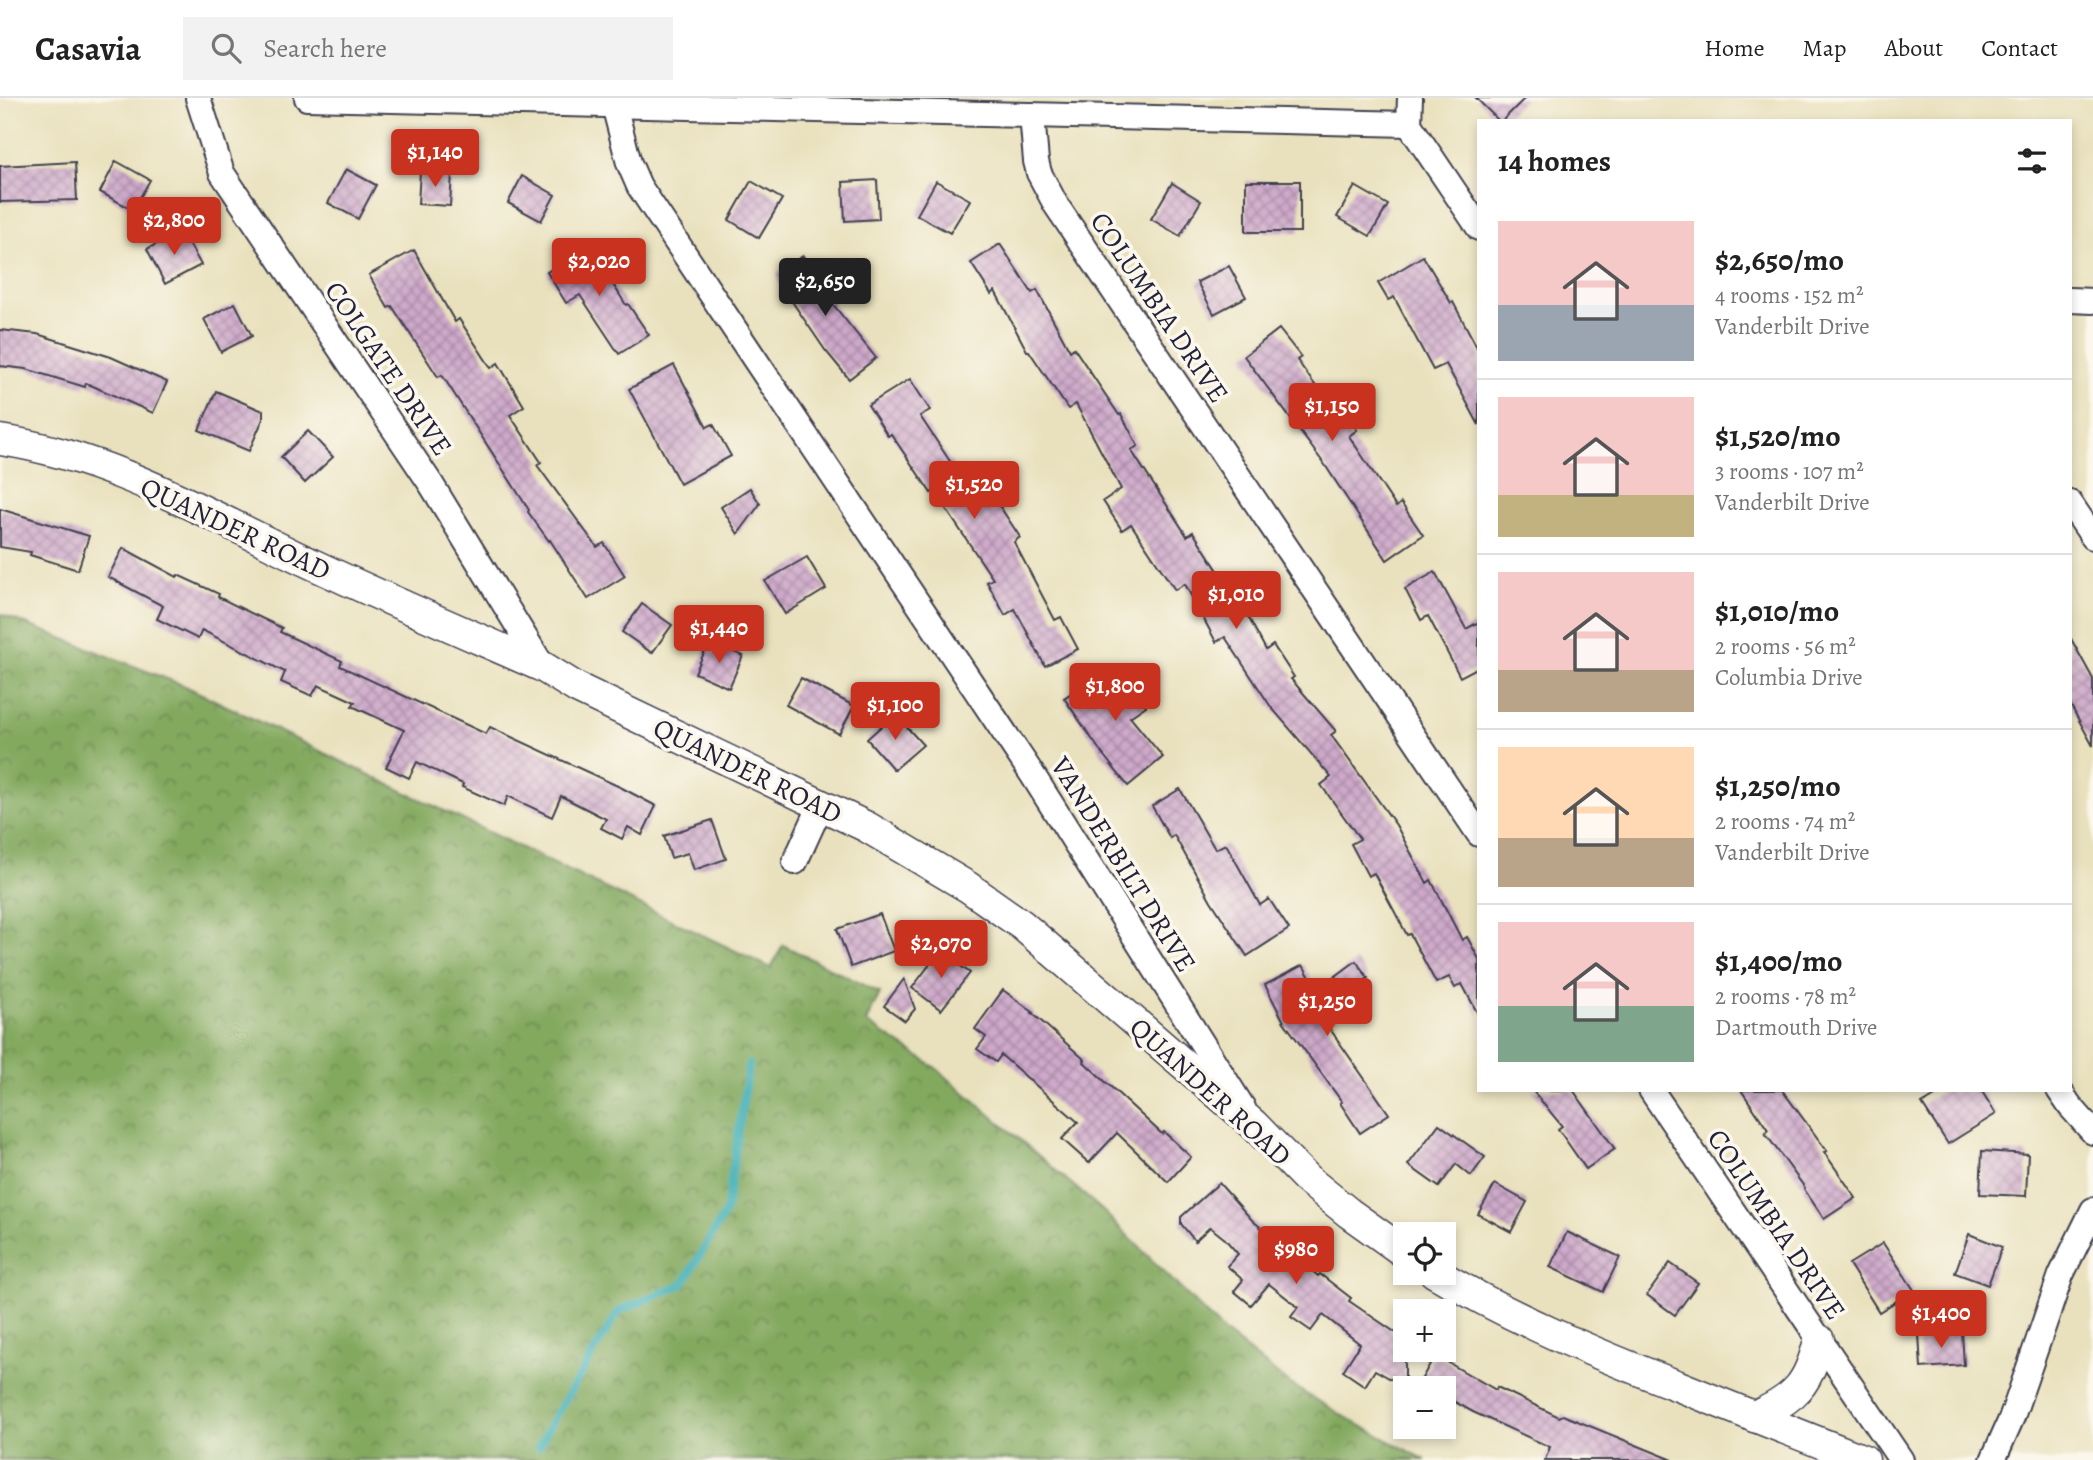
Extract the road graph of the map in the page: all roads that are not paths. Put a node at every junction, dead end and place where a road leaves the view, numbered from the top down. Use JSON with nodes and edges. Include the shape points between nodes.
{"nodes":[{"id":1,"x":198,"y":98,"type":"edge"},
{"id":2,"x":306,"y":98,"type":"edge"},
{"id":3,"x":1410,"y":98,"type":"edge"},
{"id":4,"x":614,"y":105,"type":"junction"},
{"id":5,"x":1032,"y":115,"type":"junction"},
{"id":6,"x":1409,"y":124,"type":"junction"},
{"id":7,"x":1477,"y":225,"type":"edge"},
{"id":8,"x":2072,"y":300,"type":"edge"},
{"id":9,"x":2093,"y":301,"type":"edge"},
{"id":10,"x":0,"y":440,"type":"edge"},
{"id":11,"x":2072,"y":506,"type":"edge"},
{"id":12,"x":2093,"y":537,"type":"edge"},
{"id":13,"x":543,"y":667,"type":"junction"},
{"id":14,"x":821,"y":805,"type":"junction"},
{"id":15,"x":1477,"y":831,"type":"edge"},
{"id":16,"x":795,"y":862,"type":"dead end"},
{"id":17,"x":1652,"y":1092,"type":"edge"},
{"id":18,"x":2060,"y":1092,"type":"edge"},
{"id":19,"x":1253,"y":1124,"type":"junction"},
{"id":20,"x":2093,"y":1132,"type":"edge"},
{"id":21,"x":2093,"y":1210,"type":"edge"},
{"id":22,"x":1393,"y":1244,"type":"edge"},
{"id":23,"x":1456,"y":1285,"type":"edge"},
{"id":24,"x":1819,"y":1340,"type":"junction"},
{"id":25,"x":1754,"y":1417,"type":"junction"},
{"id":26,"x":1864,"y":1460,"type":"edge"},
{"id":27,"x":1901,"y":1460,"type":"edge"},
{"id":28,"x":1993,"y":1460,"type":"edge"}],
"edges":[{"from":1,"to":13,"type":"street","name":"COLGATE DRIVE","via":[[222,173],[431,484]]},
{"from":2,"to":4,"type":"street"},
{"from":3,"to":6,"type":"street"},
{"from":4,"to":5,"type":"street"},
{"from":4,"to":19,"type":"street","name":"VANDERBILT DRIVE","via":[[639,186],[1032,774]]},
{"from":5,"to":6,"type":"street"},
{"from":5,"to":15,"type":"street","name":"COLUMBIA DRIVE","via":[[1039,173],[1056,205]]},
{"from":6,"to":7,"type":"street"},
{"from":8,"to":9,"type":"street"},
{"from":10,"to":13,"type":"street","name":"QUANDER ROAD","via":[[143,483]]},
{"from":11,"to":12,"type":"street"},
{"from":13,"to":14,"type":"street","name":"QUANDER ROAD","via":[[577,688]]},
{"from":14,"to":16,"type":"street"},
{"from":14,"to":19,"type":"street","name":"QUANDER ROAD","via":[[968,887],[1022,925]]},
{"from":17,"to":24,"type":"street","name":"COLUMBIA DRIVE"},
{"from":18,"to":20,"type":"street"},
{"from":19,"to":22,"type":"street","name":"QUANDER ROAD","via":[[1307,1179]]},
{"from":21,"to":28,"type":"street","via":[[2061,1275]]},
{"from":23,"to":25,"type":"street","via":[[1528,1324]]},
{"from":24,"to":25,"type":"street","via":[[1805,1381],[1789,1398]]},
{"from":24,"to":27,"type":"street","name":"COLUMBIA DRIVE"},
{"from":25,"to":26,"type":"street"}]}
